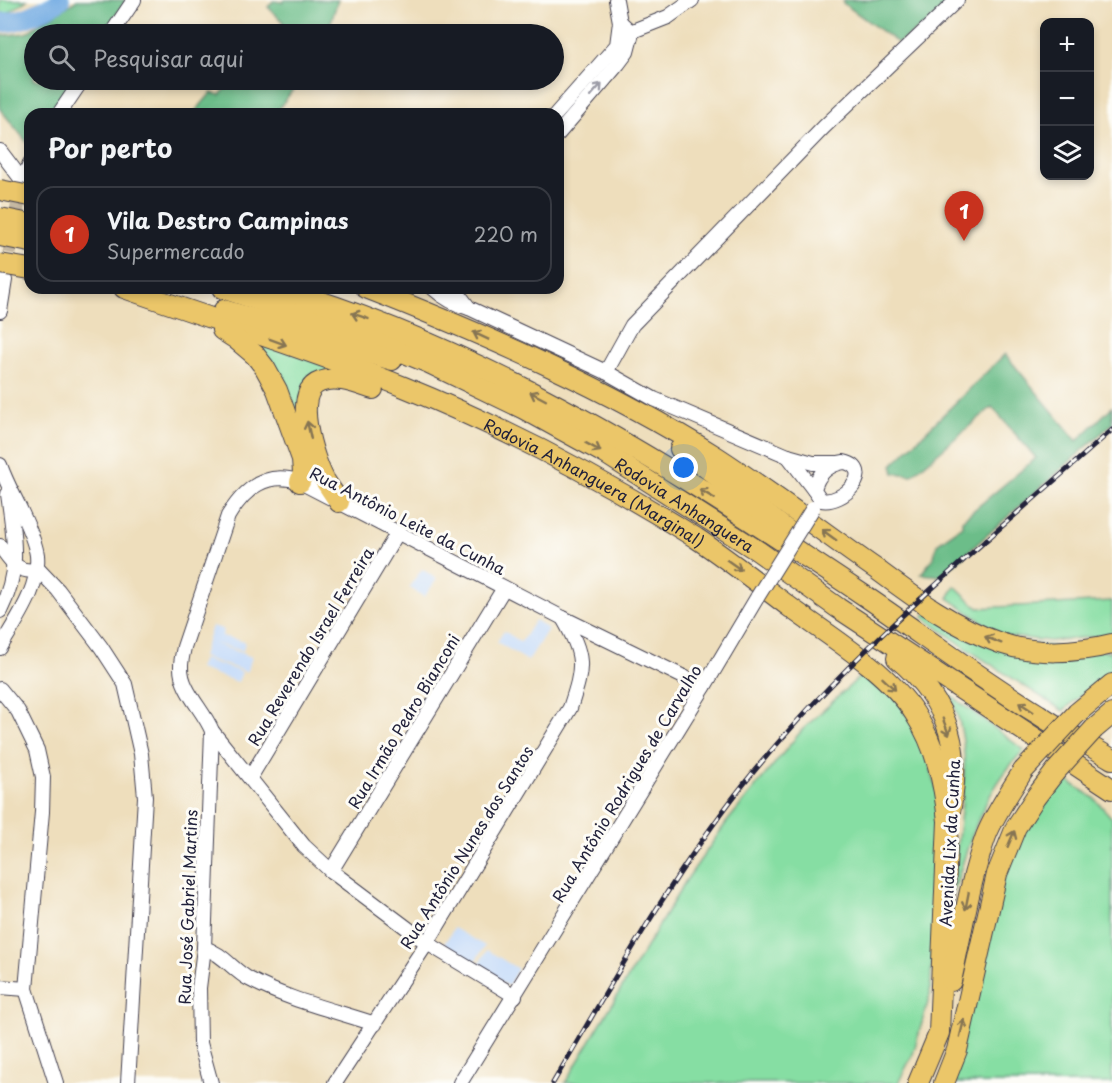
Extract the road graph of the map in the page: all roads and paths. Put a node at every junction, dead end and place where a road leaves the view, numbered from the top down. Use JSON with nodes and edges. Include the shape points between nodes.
{"nodes":[{"id":1,"x":134,"y":0,"type":"edge"},
{"id":2,"x":616,"y":0,"type":"edge"},
{"id":3,"x":692,"y":0,"type":"edge"},
{"id":4,"x":957,"y":0,"type":"edge"},
{"id":5,"x":118,"y":24,"type":"edge"},
{"id":6,"x":624,"y":30,"type":"junction"},
{"id":7,"x":75,"y":90,"type":"edge"},
{"id":8,"x":63,"y":108,"type":"edge"},
{"id":9,"x":561,"y":108,"type":"edge"},
{"id":10,"x":564,"y":127,"type":"edge"},
{"id":11,"x":0,"y":151,"type":"edge"},
{"id":12,"x":24,"y":186,"type":"edge"},
{"id":13,"x":0,"y":190,"type":"edge"},
{"id":14,"x":0,"y":218,"type":"edge"},
{"id":15,"x":24,"y":223,"type":"edge"},
{"id":16,"x":0,"y":236,"type":"edge"},
{"id":17,"x":24,"y":241,"type":"edge"},
{"id":18,"x":24,"y":270,"type":"edge"},
{"id":19,"x":3,"y":272,"type":"edge"},
{"id":20,"x":141,"y":294,"type":"edge"},
{"id":21,"x":158,"y":294,"type":"edge"},
{"id":22,"x":241,"y":294,"type":"edge"},
{"id":23,"x":296,"y":294,"type":"edge"},
{"id":24,"x":381,"y":294,"type":"edge"},
{"id":25,"x":440,"y":294,"type":"edge"},
{"id":26,"x":458,"y":294,"type":"edge"},
{"id":27,"x":177,"y":307,"type":"junction"},
{"id":28,"x":469,"y":308,"type":"junction"},
{"id":29,"x":0,"y":311,"type":"edge"},
{"id":30,"x":534,"y":360,"type":"junction"},
{"id":31,"x":606,"y":372,"type":"junction"},
{"id":32,"x":524,"y":409,"type":"junction"},
{"id":33,"x":503,"y":432,"type":"junction"},
{"id":34,"x":788,"y":456,"type":"junction"},
{"id":35,"x":837,"y":463,"type":"junction"},
{"id":36,"x":0,"y":465,"type":"edge"},
{"id":37,"x":300,"y":482,"type":"junction"},
{"id":38,"x":6,"y":483,"type":"junction"},
{"id":39,"x":816,"y":499,"type":"junction"},
{"id":40,"x":339,"y":502,"type":"junction"},
{"id":41,"x":11,"y":520,"type":"junction"},
{"id":42,"x":0,"y":530,"type":"edge"},
{"id":43,"x":398,"y":532,"type":"junction"},
{"id":44,"x":0,"y":538,"type":"edge"},
{"id":45,"x":7,"y":544,"type":"edge"},
{"id":46,"x":34,"y":546,"type":"junction"},
{"id":47,"x":15,"y":566,"type":"junction"},
{"id":48,"x":36,"y":568,"type":"junction"},
{"id":49,"x":504,"y":588,"type":"junction"},
{"id":50,"x":861,"y":594,"type":"junction"},
{"id":51,"x":838,"y":608,"type":"junction"},
{"id":52,"x":0,"y":611,"type":"edge"},
{"id":53,"x":563,"y":618,"type":"junction"},
{"id":54,"x":1112,"y":644,"type":"edge"},
{"id":55,"x":0,"y":648,"type":"edge"},
{"id":56,"x":1112,"y":684,"type":"edge"},
{"id":57,"x":704,"y":687,"type":"junction"},
{"id":58,"x":0,"y":689,"type":"edge"},
{"id":59,"x":1112,"y":714,"type":"edge"},
{"id":60,"x":212,"y":731,"type":"junction"},
{"id":61,"x":1112,"y":759,"type":"edge"},
{"id":62,"x":1063,"y":766,"type":"junction"},
{"id":63,"x":250,"y":778,"type":"junction"},
{"id":64,"x":1112,"y":789,"type":"edge"},
{"id":65,"x":1112,"y":803,"type":"edge"},
{"id":66,"x":948,"y":821,"type":"junction"},
{"id":67,"x":331,"y":871,"type":"junction"},
{"id":68,"x":427,"y":943,"type":"junction"},
{"id":69,"x":204,"y":948,"type":"junction"},
{"id":70,"x":0,"y":987,"type":"edge"},
{"id":71,"x":26,"y":989,"type":"junction"},
{"id":72,"x":515,"y":996,"type":"junction"},
{"id":73,"x":375,"y":1024,"type":"junction"},
{"id":74,"x":939,"y":1033,"type":"junction"},
{"id":75,"x":56,"y":1083,"type":"edge"},
{"id":76,"x":128,"y":1083,"type":"edge"},
{"id":77,"x":212,"y":1083,"type":"edge"},
{"id":78,"x":335,"y":1083,"type":"edge"},
{"id":79,"x":460,"y":1083,"type":"edge"},
{"id":80,"x":918,"y":1083,"type":"edge"},
{"id":81,"x":944,"y":1083,"type":"edge"}],
"edges":[{"from":1,"to":5,"type":"street"},
{"from":2,"to":6,"type":"street"},
{"from":3,"to":6,"type":"street","via":[[668,17]]},
{"from":4,"to":31,"type":"street","via":[[824,127],[632,326]]},
{"from":6,"to":9,"type":"street","via":[[617,45]]},
{"from":10,"to":6,"type":"street","one_way":true,"via":[[627,52]]},
{"from":7,"to":8,"type":"street"},
{"from":11,"to":12,"type":"street"},
{"from":12,"to":13,"type":"highway","bridge":true},
{"from":14,"to":15,"type":"highway","bridge":true},
{"from":16,"to":17,"type":"highway","bridge":true},
{"from":18,"to":19,"type":"highway","bridge":true},
{"from":19,"to":29,"type":"street"},
{"from":20,"to":27,"type":"highway","name":"Rodovia Anhanguera (Marginal)"},
{"from":21,"to":32,"type":"highway","via":[[374,354]]},
{"from":22,"to":32,"type":"highway","name":"Rodovia Anhanguera","via":[[379,342]]},
{"from":50,"to":23,"type":"highway","name":"Rodovia Anhanguera","one_way":true,"via":[[701,490],[502,377],[369,319]]},
{"from":30,"to":24,"type":"highway","one_way":true},
{"from":25,"to":28,"type":"street"},
{"from":26,"to":28,"type":"street"},
{"from":27,"to":33,"type":"highway","name":"Rodovia Anhanguera (Marginal)","one_way":true,"via":[[405,387]]},
{"from":27,"to":37,"type":"highway","via":[[236,339],[265,368],[302,459]]},
{"from":28,"to":31,"type":"street"},
{"from":30,"to":50,"type":"highway","via":[[700,463],[827,562]]},
{"from":54,"to":30,"type":"highway","one_way":true,"via":[[1074,651],[1039,651],[1002,644],[960,627],[717,457],[619,400]]},
{"from":31,"to":34,"type":"street","via":[[654,399]]},
{"from":32,"to":51,"type":"highway","name":"Rodovia Anhanguera","one_way":true,"via":[[633,471]]},
{"from":40,"to":33,"type":"highway","one_way":true,"via":[[313,451],[306,420],[310,390],[321,381],[345,380]]},
{"from":33,"to":66,"type":"highway","name":"Rodovia Anhanguera (Marginal)","one_way":true,"via":[[603,483],[696,538],[891,685],[914,712],[933,747]]},
{"from":34,"to":35,"type":"street"},
{"from":34,"to":39,"type":"street"},
{"from":35,"to":39,"type":"street","name":"Rua Antônio Rodrigues de Carvalho","via":[[820,475]]},
{"from":35,"to":39,"type":"street","via":[[851,463],[856,469],[855,483],[834,500]]},
{"from":36,"to":38,"type":"street"},
{"from":37,"to":40,"type":"street","name":"Rua Antônio Leite da Cunha"},
{"from":37,"to":60,"type":"street","name":"Rua Antônio Leite da Cunha","via":[[282,478],[255,485],[228,516],[180,666],[183,680]]},
{"from":38,"to":41,"type":"street"},
{"from":38,"to":46,"type":"street"},
{"from":39,"to":57,"type":"street","name":"Rua Antônio Rodrigues de Carvalho","bridge":true},
{"from":40,"to":43,"type":"street","name":"Rua Antônio Leite da Cunha"},
{"from":41,"to":42,"type":"street"},
{"from":41,"to":45,"type":"street"},
{"from":43,"to":49,"type":"street","name":"Rua Antônio Leite da Cunha"},
{"from":43,"to":63,"type":"street","name":"Rua Reverendo Israel Ferreira"},
{"from":44,"to":45,"type":"street"},
{"from":45,"to":46,"type":"street","via":[[25,542]]},
{"from":45,"to":47,"type":"street"},
{"from":46,"to":48,"type":"street"},
{"from":47,"to":48,"type":"street","via":[[25,571]]},
{"from":47,"to":52,"type":"street"},
{"from":48,"to":55,"type":"street","via":[[27,603]]},
{"from":48,"to":76,"type":"street","via":[[58,590],[125,684],[141,754],[145,797]]},
{"from":49,"to":53,"type":"street","name":"Rua Antônio Leite da Cunha"},
{"from":49,"to":67,"type":"street","name":"Rua Irmão Pedro Bianconi"},
{"from":61,"to":50,"type":"highway","name":"Rodovia Anhanguera","one_way":true,"via":[[1036,713]]},
{"from":51,"to":62,"type":"highway","name":"Rodovia Anhanguera"},
{"from":51,"to":66,"type":"highway","name":"Avenida Lix da Cunha","one_way":true,"via":[[912,670],[946,724],[956,774]]},
{"from":53,"to":57,"type":"street","name":"Rua Antônio Leite da Cunha"},
{"from":53,"to":68,"type":"street","name":"Rua Antônio Nunes dos Santos","via":[[582,659],[570,708]]},
{"from":56,"to":74,"type":"highway","one_way":true,"bridge":true,"via":[[1077,713],[1023,771],[996,815],[970,886]]},
{"from":57,"to":72,"type":"street","name":"Rua Antônio Rodrigues de Carvalho"},
{"from":58,"to":71,"type":"street","via":[[28,730],[43,777]]},
{"from":59,"to":62,"type":"highway","bridge":true},
{"from":60,"to":63,"type":"street","name":"Rua Antônio Leite da Cunha"},
{"from":60,"to":69,"type":"street","name":"Rua José Gabriel Martins"},
{"from":62,"to":64,"type":"highway","name":"Rodovia Anhanguera"},
{"from":62,"to":65,"type":"highway"},
{"from":81,"to":62,"type":"highway","one_way":true,"via":[[957,1050],[997,874],[1017,827],[1035,798]]},
{"from":63,"to":67,"type":"street","name":"Rua Antônio Leite da Cunha","via":[[304,846]]},
{"from":66,"to":74,"type":"highway","name":"Avenida Lix da Cunha"},
{"from":67,"to":68,"type":"street","name":"Rua Antônio Leite da Cunha"},
{"from":68,"to":72,"type":"street","name":"Rua Antônio Leite da Cunha"},
{"from":68,"to":73,"type":"street","name":"Rua Antônio Nunes dos Santos"},
{"from":69,"to":73,"type":"street","via":[[247,978],[275,991]]},
{"from":69,"to":77,"type":"street","name":"Rua José Gabriel Martins","via":[[199,988],[200,1043]]},
{"from":70,"to":71,"type":"street"},
{"from":71,"to":75,"type":"street"},
{"from":72,"to":79,"type":"street","name":"Rua Antônio Rodrigues de Carvalho"},
{"from":73,"to":78,"type":"street","name":"Rua Antônio Nunes dos Santos"},
{"from":74,"to":80,"type":"highway","name":"Avenida Lix da Cunha"}]}
